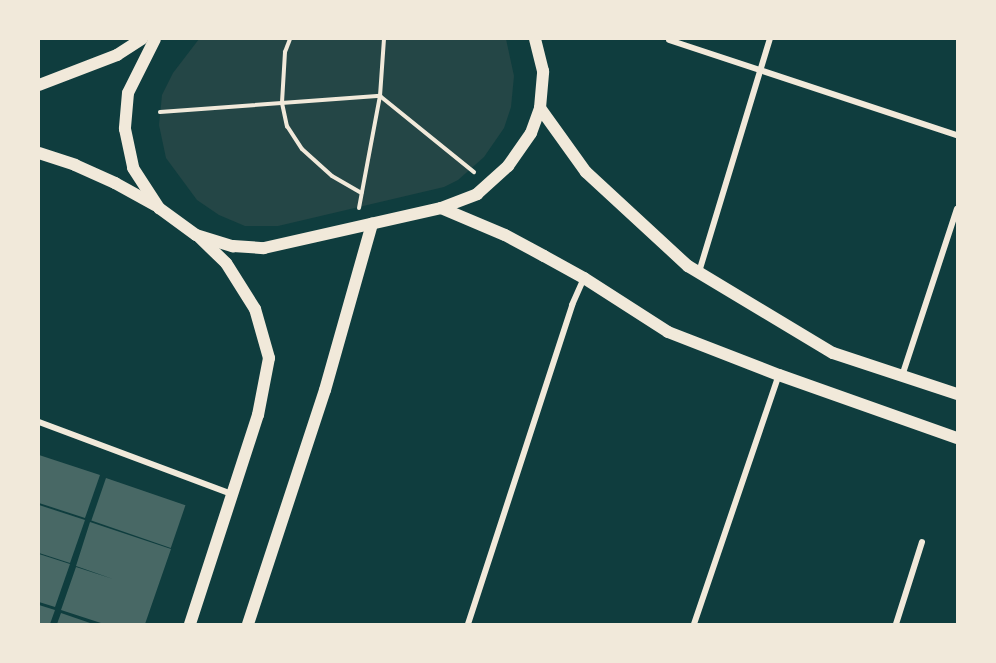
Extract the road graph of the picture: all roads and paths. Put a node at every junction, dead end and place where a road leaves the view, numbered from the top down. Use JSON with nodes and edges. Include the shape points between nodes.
{"nodes":[{"id":1,"x":142,"y":39,"type":"edge"},
{"id":2,"x":155,"y":39,"type":"edge"},
{"id":3,"x":290,"y":39,"type":"edge"},
{"id":4,"x":384,"y":39,"type":"edge"},
{"id":5,"x":535,"y":39,"type":"edge"},
{"id":6,"x":547,"y":39,"type":"edge"},
{"id":7,"x":770,"y":39,"type":"edge"},
{"id":8,"x":669,"y":40,"type":"edge"},
{"id":9,"x":540,"y":58,"type":"junction"},
{"id":10,"x":761,"y":69,"type":"junction"},
{"id":11,"x":39,"y":85,"type":"edge"},
{"id":12,"x":380,"y":96,"type":"junction"},
{"id":13,"x":282,"y":103,"type":"junction"},
{"id":14,"x":540,"y":108,"type":"junction"},
{"id":15,"x":160,"y":112,"type":"dead end"},
{"id":16,"x":957,"y":135,"type":"edge"},
{"id":17,"x":39,"y":153,"type":"edge"},
{"id":18,"x":471,"y":170,"type":"dead end"},
{"id":19,"x":362,"y":193,"type":"junction"},
{"id":20,"x":159,"y":208,"type":"junction"},
{"id":21,"x":359,"y":208,"type":"dead end"},
{"id":22,"x":441,"y":208,"type":"junction"},
{"id":23,"x":957,"y":209,"type":"edge"},
{"id":24,"x":372,"y":224,"type":"junction"},
{"id":25,"x":195,"y":235,"type":"junction"},
{"id":26,"x":699,"y":273,"type":"junction"},
{"id":27,"x":584,"y":278,"type":"junction"},
{"id":28,"x":779,"y":375,"type":"junction"},
{"id":29,"x":902,"y":376,"type":"junction"},
{"id":30,"x":957,"y":394,"type":"edge"},
{"id":31,"x":39,"y":422,"type":"edge"},
{"id":32,"x":957,"y":438,"type":"edge"},
{"id":33,"x":233,"y":495,"type":"junction"},
{"id":34,"x":922,"y":542,"type":"dead end"},
{"id":35,"x":190,"y":624,"type":"edge"},
{"id":36,"x":248,"y":624,"type":"edge"},
{"id":37,"x":468,"y":624,"type":"edge"},
{"id":38,"x":694,"y":624,"type":"edge"},
{"id":39,"x":896,"y":624,"type":"edge"}],
"edges":[{"from":1,"to":11,"type":"main road","via":[[117,56]]},
{"from":2,"to":20,"type":"main road","via":[[128,93],[125,129],[133,168]]},
{"from":3,"to":13,"type":"path","via":[[285,52]]},
{"from":4,"to":12,"type":"path"},
{"from":5,"to":9,"type":"main road"},
{"from":6,"to":9,"type":"main road"},
{"from":7,"to":10,"type":"street"},
{"from":8,"to":10,"type":"street"},
{"from":9,"to":14,"type":"main road"},
{"from":10,"to":16,"type":"street"},
{"from":10,"to":26,"type":"street"},
{"from":12,"to":13,"type":"path"},
{"from":12,"to":18,"type":"path"},
{"from":12,"to":19,"type":"path"},
{"from":13,"to":15,"type":"path"},
{"from":13,"to":19,"type":"path","via":[[287,126],[302,149],[332,176]]},
{"from":14,"to":22,"type":"main road","via":[[531,133],[508,166],[477,194]]},
{"from":14,"to":26,"type":"main road","via":[[586,172]]},
{"from":17,"to":20,"type":"main road","via":[[115,183]]},
{"from":19,"to":21,"type":"path"},
{"from":20,"to":25,"type":"main road"},
{"from":22,"to":24,"type":"main road"},
{"from":22,"to":27,"type":"main road","via":[[505,235]]},
{"from":23,"to":29,"type":"street"},
{"from":24,"to":25,"type":"main road","via":[[264,248],[233,246]]},
{"from":24,"to":36,"type":"main road","via":[[325,390]]},
{"from":25,"to":33,"type":"main road","via":[[226,263],[255,309],[269,358],[258,415]]},
{"from":26,"to":29,"type":"main road","via":[[832,353]]},
{"from":27,"to":28,"type":"main road","via":[[668,332]]},
{"from":27,"to":37,"type":"street"},
{"from":28,"to":32,"type":"main road"},
{"from":28,"to":38,"type":"street"},
{"from":29,"to":30,"type":"main road"},
{"from":31,"to":33,"type":"street"},
{"from":33,"to":35,"type":"main road"},
{"from":34,"to":39,"type":"street"}]}
